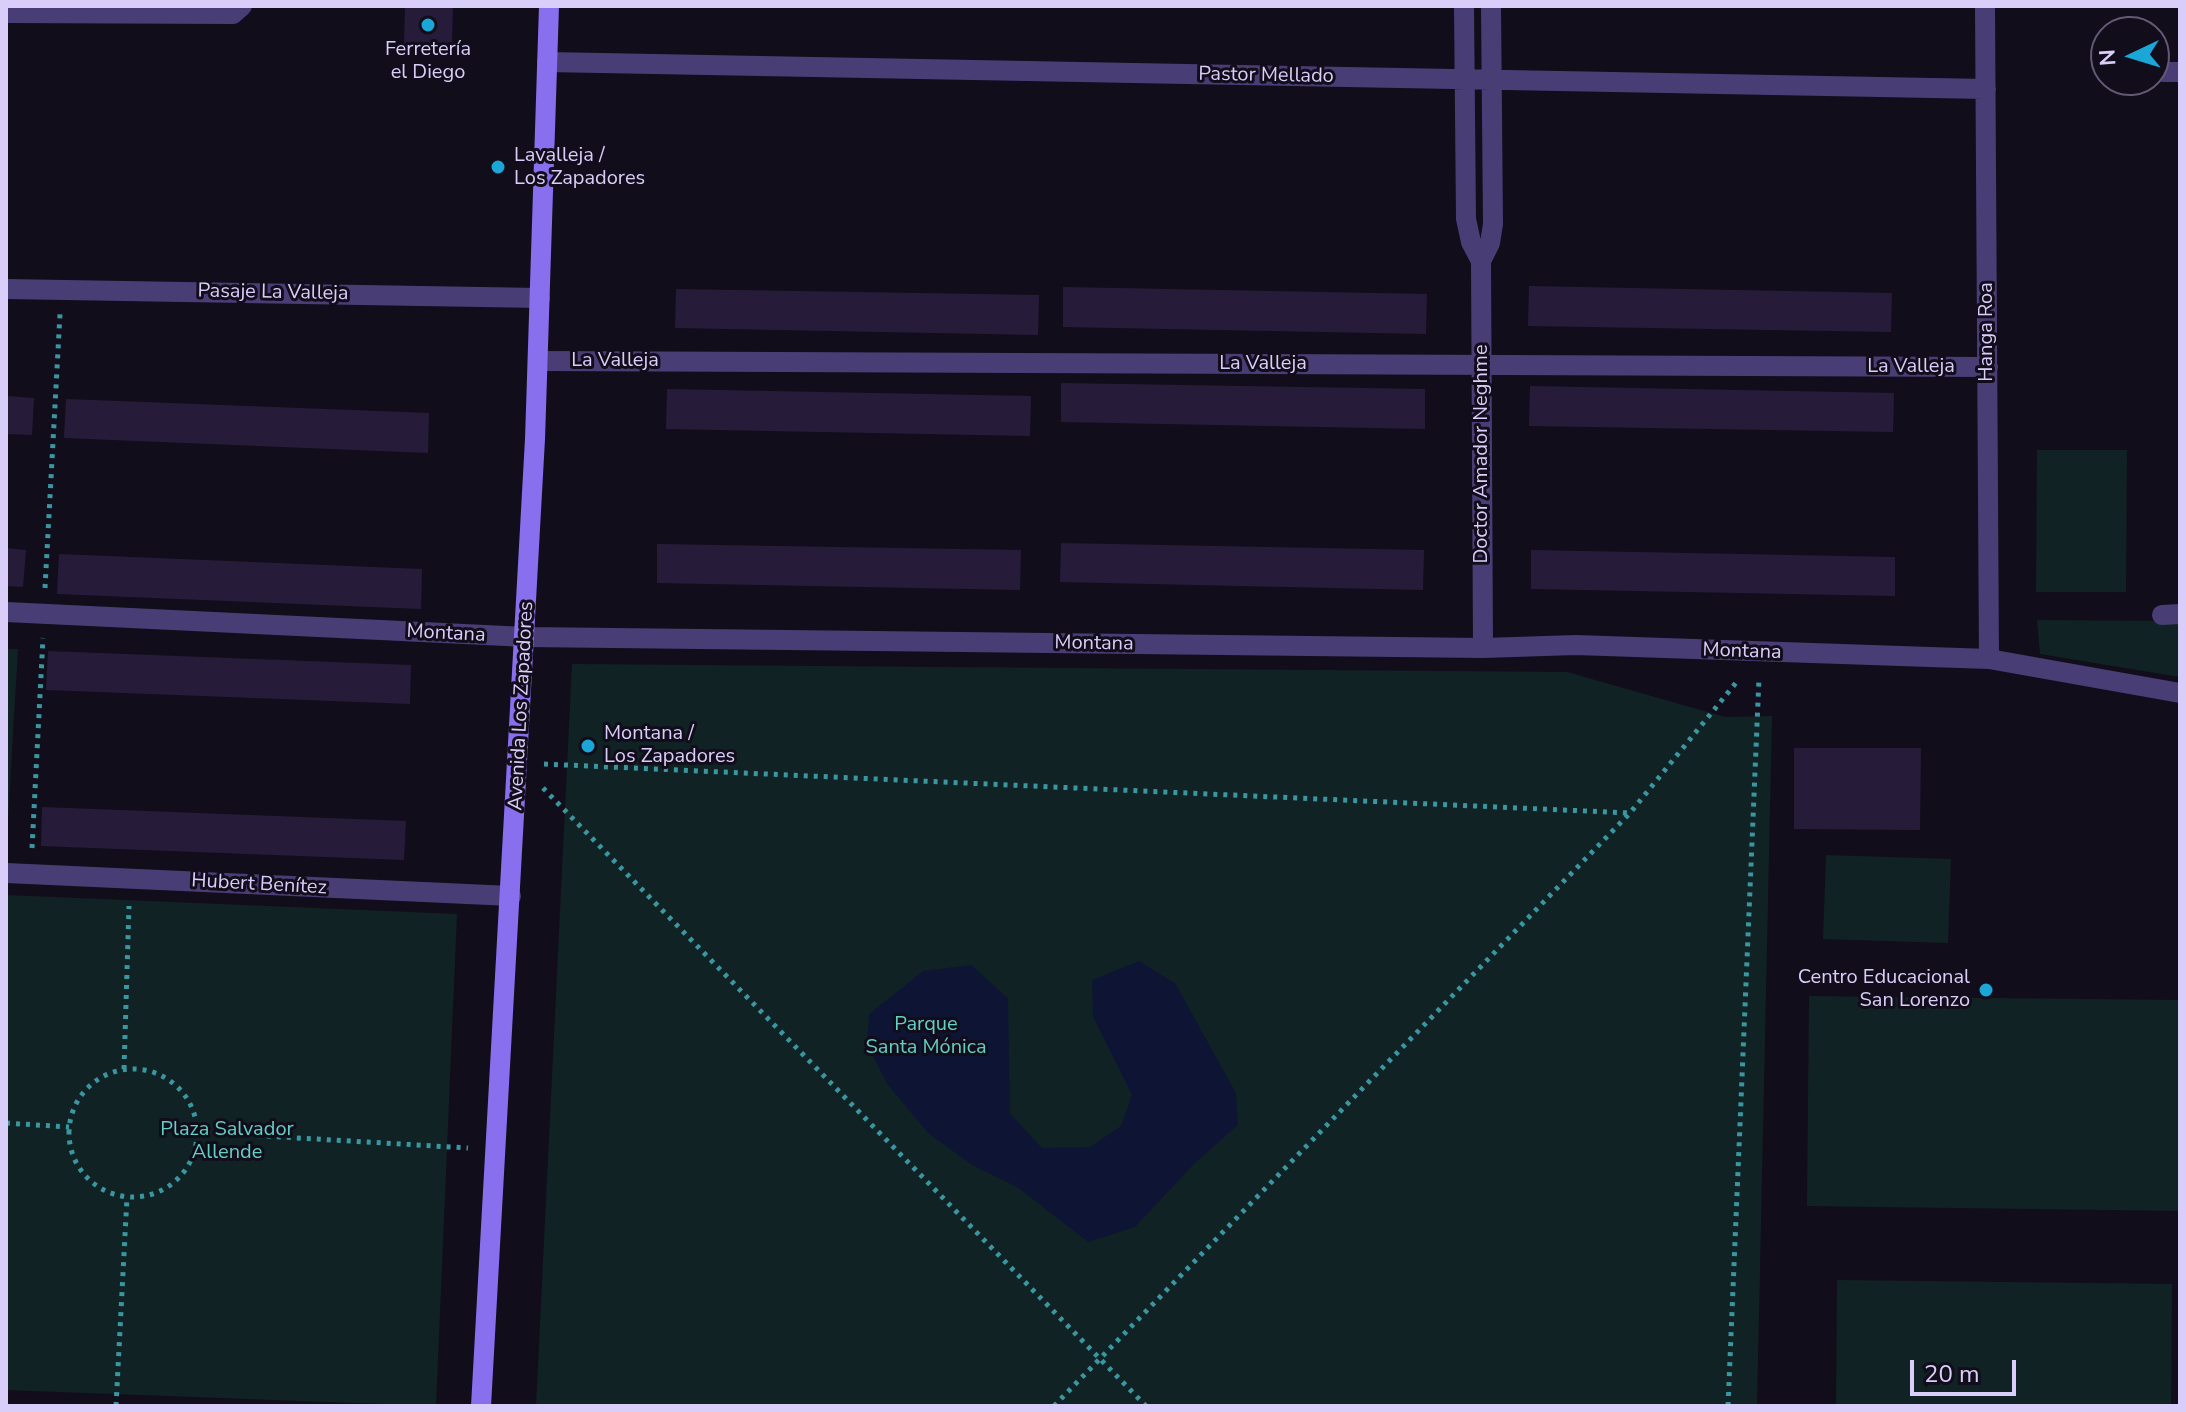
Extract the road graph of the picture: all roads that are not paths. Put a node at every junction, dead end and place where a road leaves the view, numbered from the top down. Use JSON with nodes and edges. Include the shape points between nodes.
{"nodes":[{"id":1,"x":242,"y":6,"type":"edge"},
{"id":2,"x":549,"y":6,"type":"edge"},
{"id":3,"x":1464,"y":6,"type":"edge"},
{"id":4,"x":1491,"y":6,"type":"edge"},
{"id":5,"x":1985,"y":6,"type":"edge"},
{"id":6,"x":198,"y":10,"type":"edge"},
{"id":7,"x":6,"y":13,"type":"edge"},
{"id":8,"x":547,"y":62,"type":"junction"},
{"id":9,"x":1465,"y":79,"type":"junction"},
{"id":10,"x":1492,"y":80,"type":"junction"},
{"id":11,"x":1986,"y":89,"type":"junction"},
{"id":12,"x":1481,"y":261,"type":"junction"},
{"id":13,"x":6,"y":289,"type":"edge"},
{"id":14,"x":540,"y":298,"type":"junction"},
{"id":15,"x":538,"y":361,"type":"junction"},
{"id":16,"x":1482,"y":366,"type":"junction"},
{"id":17,"x":1988,"y":367,"type":"junction"},
{"id":18,"x":6,"y":612,"type":"edge"},
{"id":19,"x":526,"y":637,"type":"junction"},
{"id":20,"x":1483,"y":648,"type":"junction"},
{"id":21,"x":1989,"y":659,"type":"junction"},
{"id":22,"x":2180,"y":693,"type":"edge"},
{"id":23,"x":6,"y":873,"type":"edge"},
{"id":24,"x":511,"y":896,"type":"junction"},
{"id":25,"x":481,"y":1406,"type":"edge"}],
"edges":[{"from":1,"to":6,"type":"street","via":[[233,14]]},
{"from":2,"to":8,"type":"main road","name":"Avenida Los Zapadores"},
{"from":3,"to":9,"type":"street","name":"Doctor Amador Neghme"},
{"from":4,"to":10,"type":"street","name":"Doctor Amador Neghme"},
{"from":5,"to":11,"type":"street","name":"Hanga Roa"},
{"from":6,"to":7,"type":"street"},
{"from":8,"to":9,"type":"street","name":"Pastor Mellado"},
{"from":8,"to":14,"type":"main road","name":"Avenida Los Zapadores"},
{"from":9,"to":10,"type":"street","name":"Pastor Mellado"},
{"from":9,"to":12,"type":"street","name":"Doctor Amador Neghme","via":[[1466,219]]},
{"from":10,"to":11,"type":"street","name":"Pastor Mellado"},
{"from":10,"to":12,"type":"street","name":"Doctor Amador Neghme","via":[[1493,224]]},
{"from":11,"to":17,"type":"street","name":"Hanga Roa"},
{"from":12,"to":16,"type":"street","name":"Doctor Amador Neghme"},
{"from":13,"to":14,"type":"street","name":"Pasaje La Valleja"},
{"from":14,"to":15,"type":"main road","name":"Avenida Los Zapadores"},
{"from":15,"to":16,"type":"street","name":"La Valleja"},
{"from":15,"to":19,"type":"main road","name":"Avenida Los Zapadores"},
{"from":16,"to":17,"type":"street","name":"La Valleja"},
{"from":16,"to":20,"type":"street","name":"Doctor Amador Neghme"},
{"from":17,"to":21,"type":"street","name":"Hanga Roa"},
{"from":18,"to":19,"type":"street","name":"Montana"},
{"from":19,"to":20,"type":"street","name":"Montana"},
{"from":19,"to":24,"type":"main road","name":"Avenida Los Zapadores"},
{"from":20,"to":21,"type":"street","name":"Montana","via":[[1576,645]]},
{"from":21,"to":22,"type":"street","name":"Montana"},
{"from":23,"to":24,"type":"street","name":"Hubert Benítez"},
{"from":24,"to":25,"type":"main road","name":"Avenida Los Zapadores"}]}
